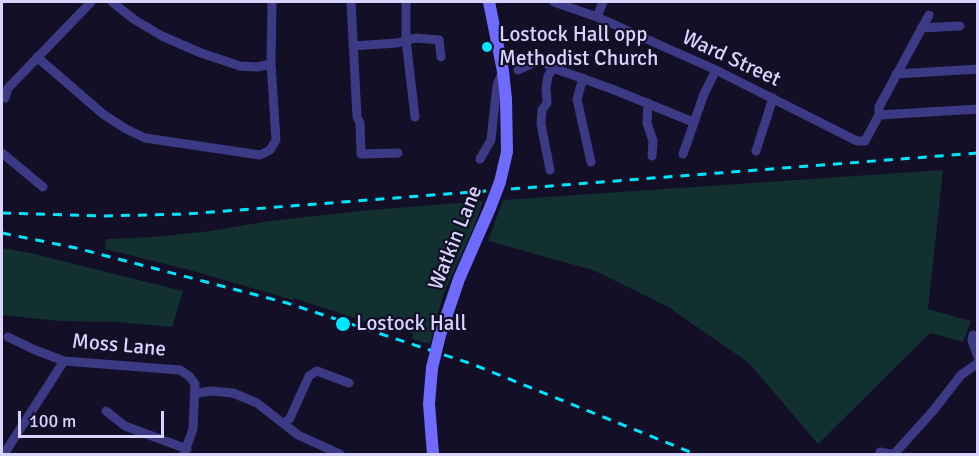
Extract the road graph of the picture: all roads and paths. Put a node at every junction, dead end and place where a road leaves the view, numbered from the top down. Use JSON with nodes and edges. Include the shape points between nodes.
{"nodes":[{"id":1,"x":91,"y":2,"type":"edge"},
{"id":2,"x":112,"y":2,"type":"edge"},
{"id":3,"x":272,"y":2,"type":"edge"},
{"id":4,"x":351,"y":2,"type":"edge"},
{"id":5,"x":406,"y":2,"type":"edge"},
{"id":6,"x":492,"y":2,"type":"edge"},
{"id":7,"x":554,"y":2,"type":"edge"},
{"id":8,"x":603,"y":2,"type":"edge"},
{"id":9,"x":929,"y":15,"type":"dead end"},
{"id":10,"x":597,"y":17,"type":"junction"},
{"id":11,"x":960,"y":26,"type":"dead end"},
{"id":12,"x":921,"y":28,"type":"junction"},
{"id":13,"x":406,"y":40,"type":"junction"},
{"id":14,"x":353,"y":46,"type":"junction"},
{"id":15,"x":37,"y":57,"type":"junction"},
{"id":16,"x":441,"y":57,"type":"dead end"},
{"id":17,"x":271,"y":64,"type":"junction"},
{"id":18,"x":553,"y":68,"type":"junction"},
{"id":19,"x":978,"y":69,"type":"edge"},
{"id":20,"x":518,"y":70,"type":"dead end"},
{"id":21,"x":716,"y":70,"type":"junction"},
{"id":22,"x":503,"y":71,"type":"junction"},
{"id":23,"x":896,"y":74,"type":"junction"},
{"id":24,"x":583,"y":78,"type":"junction"},
{"id":25,"x":5,"y":98,"type":"dead end"},
{"id":26,"x":773,"y":98,"type":"junction"},
{"id":27,"x":648,"y":103,"type":"junction"},
{"id":28,"x":978,"y":109,"type":"edge"},
{"id":29,"x":879,"y":115,"type":"junction"},
{"id":30,"x":416,"y":117,"type":"dead end"},
{"id":31,"x":693,"y":122,"type":"junction"},
{"id":32,"x":756,"y":151,"type":"dead end"},
{"id":33,"x":2,"y":153,"type":"edge"},
{"id":34,"x":398,"y":153,"type":"dead end"},
{"id":35,"x":350,"y":154,"type":"dead end"},
{"id":36,"x":361,"y":154,"type":"junction"},
{"id":37,"x":683,"y":154,"type":"dead end"},
{"id":38,"x":652,"y":156,"type":"dead end"},
{"id":39,"x":480,"y":159,"type":"dead end"},
{"id":40,"x":591,"y":162,"type":"dead end"},
{"id":41,"x":550,"y":170,"type":"dead end"},
{"id":42,"x":43,"y":187,"type":"dead end"},
{"id":43,"x":974,"y":334,"type":"dead end"},
{"id":44,"x":8,"y":338,"type":"dead end"},
{"id":45,"x":978,"y":357,"type":"edge"},
{"id":46,"x":64,"y":361,"type":"junction"},
{"id":47,"x":978,"y":363,"type":"edge"},
{"id":48,"x":349,"y":383,"type":"dead end"},
{"id":49,"x":194,"y":394,"type":"junction"},
{"id":50,"x":106,"y":411,"type":"dead end"},
{"id":51,"x":285,"y":423,"type":"junction"},
{"id":52,"x":186,"y":452,"type":"edge"},
{"id":53,"x":880,"y":452,"type":"dead end"},
{"id":54,"x":4,"y":454,"type":"edge"},
{"id":55,"x":340,"y":454,"type":"edge"},
{"id":56,"x":434,"y":454,"type":"edge"},
{"id":57,"x":892,"y":454,"type":"edge"}],
"edges":[{"from":1,"to":15,"type":"street"},
{"from":2,"to":17,"type":"street","via":[[162,36],[201,53],[240,66]]},
{"from":3,"to":17,"type":"street"},
{"from":4,"to":14,"type":"street"},
{"from":5,"to":13,"type":"street"},
{"from":6,"to":22,"type":"main road","name":"Watkin Lane"},
{"from":7,"to":10,"type":"street","name":"Ward Street"},
{"from":8,"to":10,"type":"street"},
{"from":9,"to":12,"type":"street","name":"Ward Street"},
{"from":10,"to":21,"type":"street","name":"Ward Street"},
{"from":11,"to":12,"type":"street"},
{"from":12,"to":23,"type":"street","name":"Ward Street"},
{"from":13,"to":14,"type":"street"},
{"from":13,"to":16,"type":"street","via":[[439,40]]},
{"from":13,"to":30,"type":"street"},
{"from":14,"to":36,"type":"street"},
{"from":15,"to":17,"type":"street","via":[[103,114],[145,138],[260,155],[270,150],[276,140]]},
{"from":15,"to":25,"type":"street","via":[[8,88]]},
{"from":18,"to":20,"type":"street","via":[[540,60]]},
{"from":18,"to":24,"type":"street"},
{"from":18,"to":41,"type":"street","via":[[548,76],[541,124]]},
{"from":19,"to":23,"type":"street"},
{"from":21,"to":26,"type":"street","name":"Ward Street"},
{"from":21,"to":31,"type":"street"},
{"from":22,"to":39,"type":"street","name":"Watkin Lane","via":[[497,85],[491,140]]},
{"from":22,"to":56,"type":"main road","name":"Watkin Lane","bridge":true,"via":[[507,152],[500,182],[459,279],[432,368],[429,404]]},
{"from":23,"to":29,"type":"street","name":"Ward Street","via":[[879,107]]},
{"from":24,"to":27,"type":"street"},
{"from":24,"to":40,"type":"street","via":[[577,99]]},
{"from":26,"to":29,"type":"street","name":"Ward Street","via":[[857,141],[865,141]]},
{"from":26,"to":32,"type":"street"},
{"from":27,"to":31,"type":"street"},
{"from":27,"to":38,"type":"street"},
{"from":28,"to":29,"type":"street"},
{"from":31,"to":37,"type":"street"},
{"from":33,"to":42,"type":"street"},
{"from":34,"to":36,"type":"street"},
{"from":35,"to":36,"type":"street"},
{"from":43,"to":45,"type":"street"},
{"from":44,"to":46,"type":"street","name":"Moss Lane"},
{"from":46,"to":49,"type":"street","name":"Moss Lane","via":[[180,370],[195,384]]},
{"from":46,"to":54,"type":"street"},
{"from":47,"to":57,"type":"street","via":[[961,375]]},
{"from":48,"to":51,"type":"street","via":[[317,371],[309,376]]},
{"from":49,"to":51,"type":"street","via":[[233,393],[257,403]]},
{"from":49,"to":52,"type":"street","via":[[194,429]]},
{"from":50,"to":52,"type":"street","via":[[125,426]]},
{"from":51,"to":55,"type":"street","via":[[298,435]]},
{"from":53,"to":57,"type":"street"}]}
